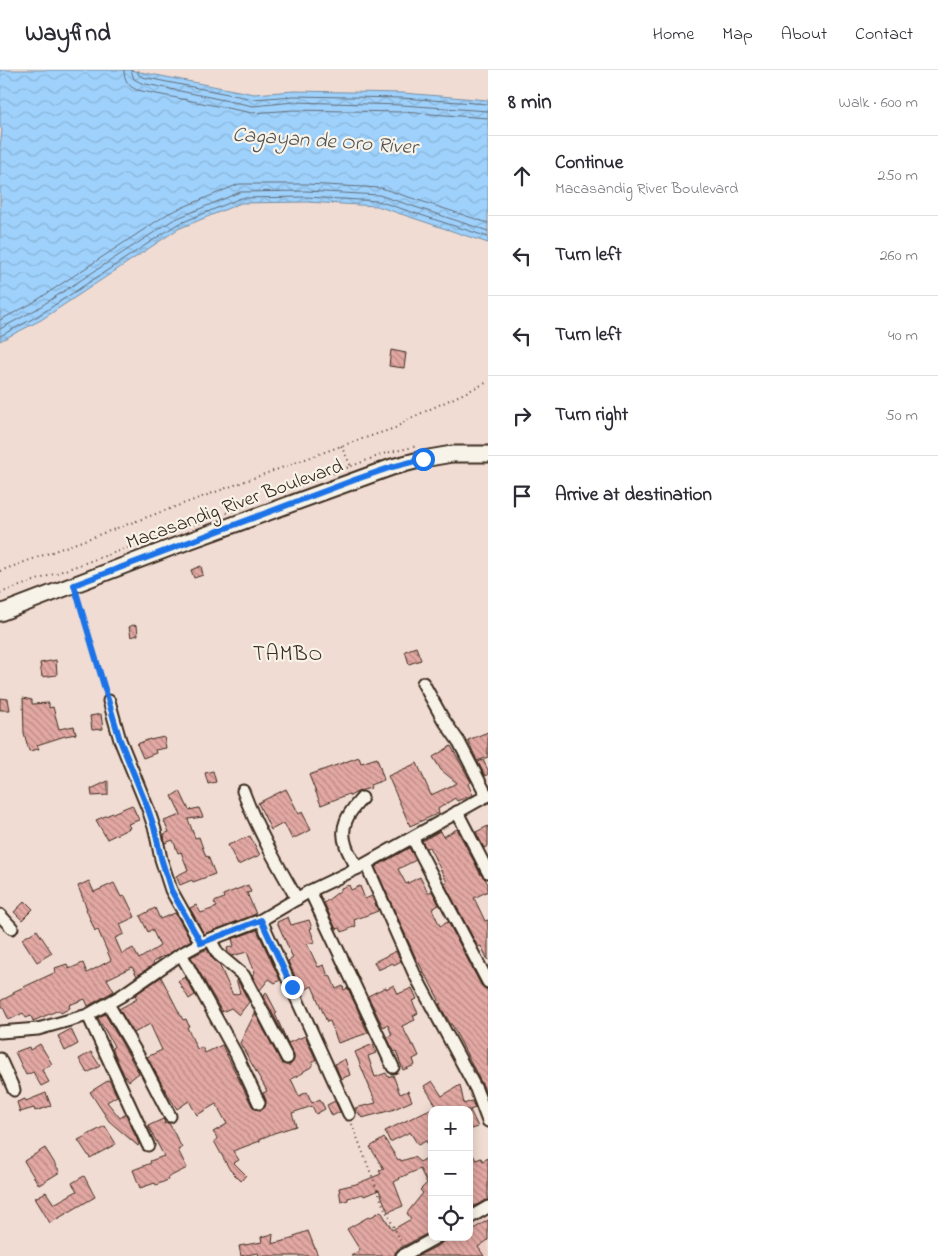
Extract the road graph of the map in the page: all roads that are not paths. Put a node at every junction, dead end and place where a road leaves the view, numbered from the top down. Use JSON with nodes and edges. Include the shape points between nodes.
{"nodes":[{"id":1,"x":488,"y":454,"type":"edge"},
{"id":2,"x":0,"y":613,"type":"edge"},
{"id":3,"x":423,"y":683,"type":"dead end"},
{"id":4,"x":109,"y":701,"type":"road end"},
{"id":5,"x":243,"y":791,"type":"dead end"},
{"id":6,"x":487,"y":796,"type":"edge"},
{"id":7,"x":362,"y":798,"type":"dead end"},
{"id":8,"x":457,"y":812,"type":"junction"},
{"id":9,"x":413,"y":839,"type":"junction"},
{"id":10,"x":362,"y":866,"type":"junction"},
{"id":11,"x":488,"y":872,"type":"edge"},
{"id":12,"x":310,"y":891,"type":"junction"},
{"id":13,"x":297,"y":899,"type":"junction"},
{"id":14,"x":0,"y":915,"type":"edge"},
{"id":15,"x":261,"y":920,"type":"junction"},
{"id":16,"x":12,"y":928,"type":"dead end"},
{"id":17,"x":206,"y":941,"type":"junction"},
{"id":18,"x":181,"y":954,"type":"junction"},
{"id":19,"x":488,"y":982,"type":"edge"},
{"id":20,"x":108,"y":1004,"type":"junction"},
{"id":21,"x":88,"y":1015,"type":"junction"},
{"id":22,"x":0,"y":1032,"type":"edge"},
{"id":23,"x":287,"y":1058,"type":"dead end"},
{"id":24,"x":0,"y":1059,"type":"edge"},
{"id":25,"x":393,"y":1067,"type":"dead end"},
{"id":26,"x":14,"y":1090,"type":"dead end"},
{"id":27,"x":259,"y":1103,"type":"dead end"},
{"id":28,"x":349,"y":1114,"type":"road end"},
{"id":29,"x":170,"y":1116,"type":"dead end"},
{"id":30,"x":488,"y":1121,"type":"edge"},
{"id":31,"x":148,"y":1145,"type":"dead end"},
{"id":32,"x":488,"y":1207,"type":"edge"},
{"id":33,"x":473,"y":1216,"type":"edge"},
{"id":34,"x":429,"y":1241,"type":"edge"},
{"id":35,"x":404,"y":1254,"type":"edge"}],
"edges":[{"from":1,"to":2,"type":"street","name":"Macasandig River Boulevard","via":[[452,454],[392,467]]},
{"from":3,"to":6,"type":"street"},
{"from":4,"to":17,"type":"street","via":[[120,740],[155,830],[171,890]]},
{"from":5,"to":13,"type":"street","via":[[270,852]]},
{"from":6,"to":8,"type":"street"},
{"from":7,"to":10,"type":"street","via":[[346,820],[344,829],[349,854]]},
{"from":8,"to":9,"type":"street"},
{"from":8,"to":11,"type":"street"},
{"from":9,"to":10,"type":"street"},
{"from":9,"to":19,"type":"street"},
{"from":10,"to":12,"type":"street"},
{"from":10,"to":30,"type":"street","via":[[472,1081]]},
{"from":12,"to":13,"type":"street"},
{"from":12,"to":25,"type":"street"},
{"from":13,"to":15,"type":"street"},
{"from":14,"to":16,"type":"street"},
{"from":15,"to":17,"type":"street"},
{"from":15,"to":28,"type":"street"},
{"from":17,"to":18,"type":"street"},
{"from":17,"to":23,"type":"street","via":[[244,976]]},
{"from":18,"to":20,"type":"street"},
{"from":18,"to":27,"type":"street"},
{"from":20,"to":21,"type":"street"},
{"from":20,"to":29,"type":"street"},
{"from":21,"to":22,"type":"street","via":[[38,1028]]},
{"from":21,"to":31,"type":"street"},
{"from":24,"to":26,"type":"street"},
{"from":32,"to":33,"type":"street"},
{"from":34,"to":35,"type":"street"}]}
